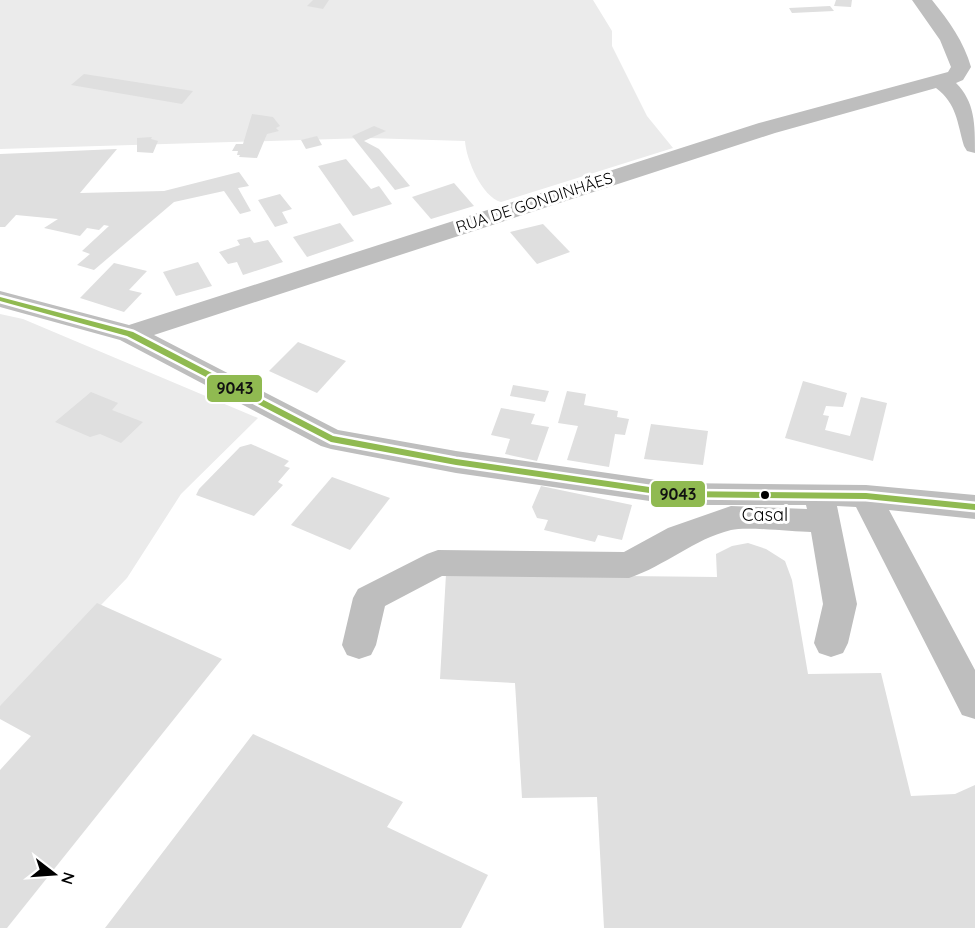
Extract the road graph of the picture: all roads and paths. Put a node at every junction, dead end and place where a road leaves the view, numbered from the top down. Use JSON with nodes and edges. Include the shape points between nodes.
{"nodes":[{"id":1,"x":922,"y":0,"type":"edge"},
{"id":2,"x":942,"y":82,"type":"junction"},
{"id":3,"x":975,"y":146,"type":"edge"},
{"id":4,"x":0,"y":299,"type":"edge"},
{"id":5,"x":130,"y":334,"type":"junction"},
{"id":6,"x":866,"y":496,"type":"junction"},
{"id":7,"x":822,"y":507,"type":"junction"},
{"id":8,"x":975,"y":507,"type":"edge"},
{"id":9,"x":831,"y":644,"type":"dead end"},
{"id":10,"x":359,"y":645,"type":"dead end"},
{"id":11,"x":975,"y":704,"type":"edge"}],
"edges":[{"from":1,"to":2,"type":"street","via":[[953,44],[961,67],[956,76]]},
{"from":2,"to":3,"type":"street","via":[[964,106]]},
{"from":2,"to":5,"type":"street","name":"RUA DE GONDINHÃES","via":[[745,135]]},
{"from":4,"to":5,"type":"street"},
{"from":5,"to":7,"type":"street","via":[[331,439],[456,462],[677,494]]},
{"from":6,"to":7,"type":"street"},
{"from":6,"to":8,"type":"street"},
{"from":6,"to":11,"type":"street"},
{"from":7,"to":9,"type":"street","via":[[840,604]]},
{"from":7,"to":10,"type":"street","via":[[731,518],[679,537],[629,565],[438,563],[370,598]]}]}
